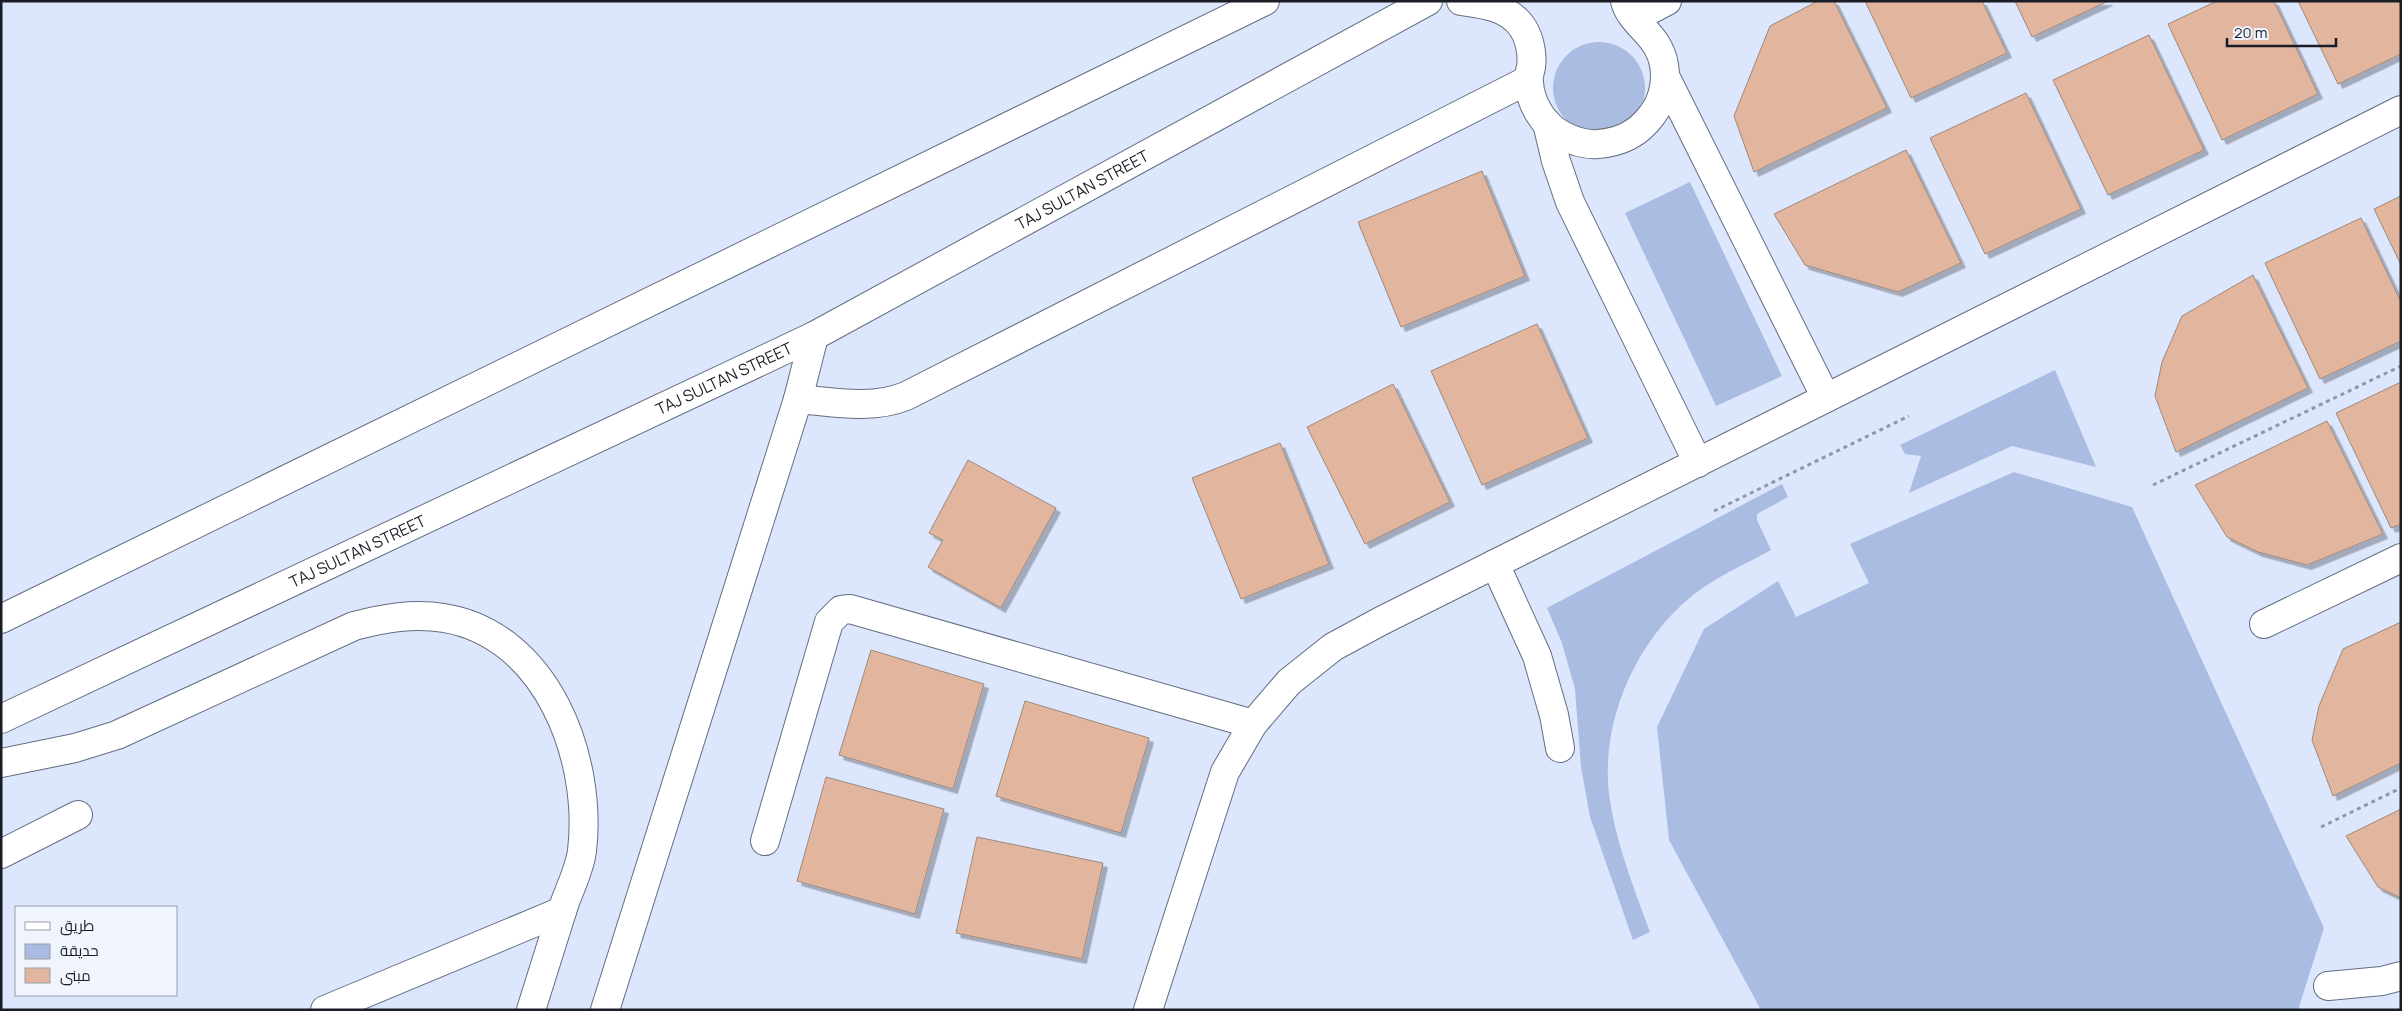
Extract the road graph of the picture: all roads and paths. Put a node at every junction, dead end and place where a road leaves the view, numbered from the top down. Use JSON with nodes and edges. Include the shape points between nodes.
{"nodes":[{"id":1,"x":1265,"y":1,"type":"edge"},
{"id":2,"x":1428,"y":1,"type":"edge"},
{"id":3,"x":1461,"y":1,"type":"edge"},
{"id":4,"x":1667,"y":1,"type":"edge"},
{"id":5,"x":1630,"y":10,"type":"edge"},
{"id":6,"x":1665,"y":76,"type":"junction"},
{"id":7,"x":1528,"y":80,"type":"junction"},
{"id":8,"x":2401,"y":110,"type":"edge"},
{"id":9,"x":1547,"y":123,"type":"junction"},
{"id":10,"x":814,"y":336,"type":"junction"},
{"id":11,"x":2401,"y":366,"type":"edge"},
{"id":12,"x":1826,"y":398,"type":"junction"},
{"id":13,"x":798,"y":399,"type":"junction"},
{"id":14,"x":1909,"y":416,"type":"dead end"},
{"id":15,"x":1698,"y":463,"type":"junction"},
{"id":16,"x":2153,"y":486,"type":"dead end"},
{"id":17,"x":1714,"y":511,"type":"dead end"},
{"id":18,"x":2401,"y":558,"type":"edge"},
{"id":19,"x":1495,"y":564,"type":"junction"},
{"id":20,"x":1,"y":619,"type":"edge"},
{"id":21,"x":2264,"y":624,"type":"dead end"},
{"id":22,"x":1,"y":719,"type":"edge"},
{"id":23,"x":1253,"y":724,"type":"junction"},
{"id":24,"x":1560,"y":748,"type":"dead end"},
{"id":25,"x":1,"y":763,"type":"edge"},
{"id":26,"x":2401,"y":788,"type":"edge"},
{"id":27,"x":78,"y":815,"type":"dead end"},
{"id":28,"x":2321,"y":827,"type":"dead end"},
{"id":29,"x":765,"y":841,"type":"dead end"},
{"id":30,"x":1,"y":854,"type":"edge"},
{"id":31,"x":562,"y":911,"type":"junction"},
{"id":32,"x":2401,"y":976,"type":"edge"},
{"id":33,"x":2328,"y":986,"type":"dead end"},
{"id":34,"x":325,"y":1010,"type":"edge"},
{"id":35,"x":531,"y":1010,"type":"edge"},
{"id":36,"x":605,"y":1010,"type":"edge"},
{"id":37,"x":1148,"y":1010,"type":"edge"}],
"edges":[{"from":1,"to":20,"type":"street"},
{"from":2,"to":10,"type":"street","name":"TAJ SULTAN STREET"},
{"from":3,"to":7,"type":"street","via":[[1498,8],[1520,24],[1531,51]]},
{"from":4,"to":5,"type":"street"},
{"from":5,"to":6,"type":"street","via":[[1660,49]]},
{"from":6,"to":9,"type":"street","via":[[1663,94],[1656,111],[1629,137],[1593,145],[1575,142]]},
{"from":6,"to":12,"type":"street"},
{"from":7,"to":9,"type":"street","via":[[1537,110]]},
{"from":7,"to":13,"type":"street","via":[[899,399],[866,404]]},
{"from":8,"to":12,"type":"street"},
{"from":9,"to":15,"type":"street","via":[[1570,202]]},
{"from":10,"to":13,"type":"street"},
{"from":10,"to":22,"type":"street","name":"TAJ SULTAN STREET"},
{"from":11,"to":16,"type":"path"},
{"from":12,"to":15,"type":"street"},
{"from":13,"to":36,"type":"street"},
{"from":14,"to":17,"type":"path"},
{"from":15,"to":19,"type":"street"},
{"from":18,"to":21,"type":"street"},
{"from":19,"to":23,"type":"street","via":[[1333,647],[1289,682]]},
{"from":19,"to":24,"type":"street","via":[[1537,656]]},
{"from":23,"to":29,"type":"street","via":[[850,609],[841,610],[829,622]]},
{"from":23,"to":37,"type":"street","via":[[1225,772]]},
{"from":25,"to":31,"type":"street","via":[[75,748],[117,735],[354,626],[384,618],[416,615],[446,618],[476,628],[503,643],[526,663],[546,687],[566,725],[578,766],[584,810],[582,852]]},
{"from":26,"to":28,"type":"path"},
{"from":27,"to":30,"type":"street"},
{"from":31,"to":34,"type":"street"},
{"from":31,"to":35,"type":"street"},
{"from":32,"to":33,"type":"street"}]}
